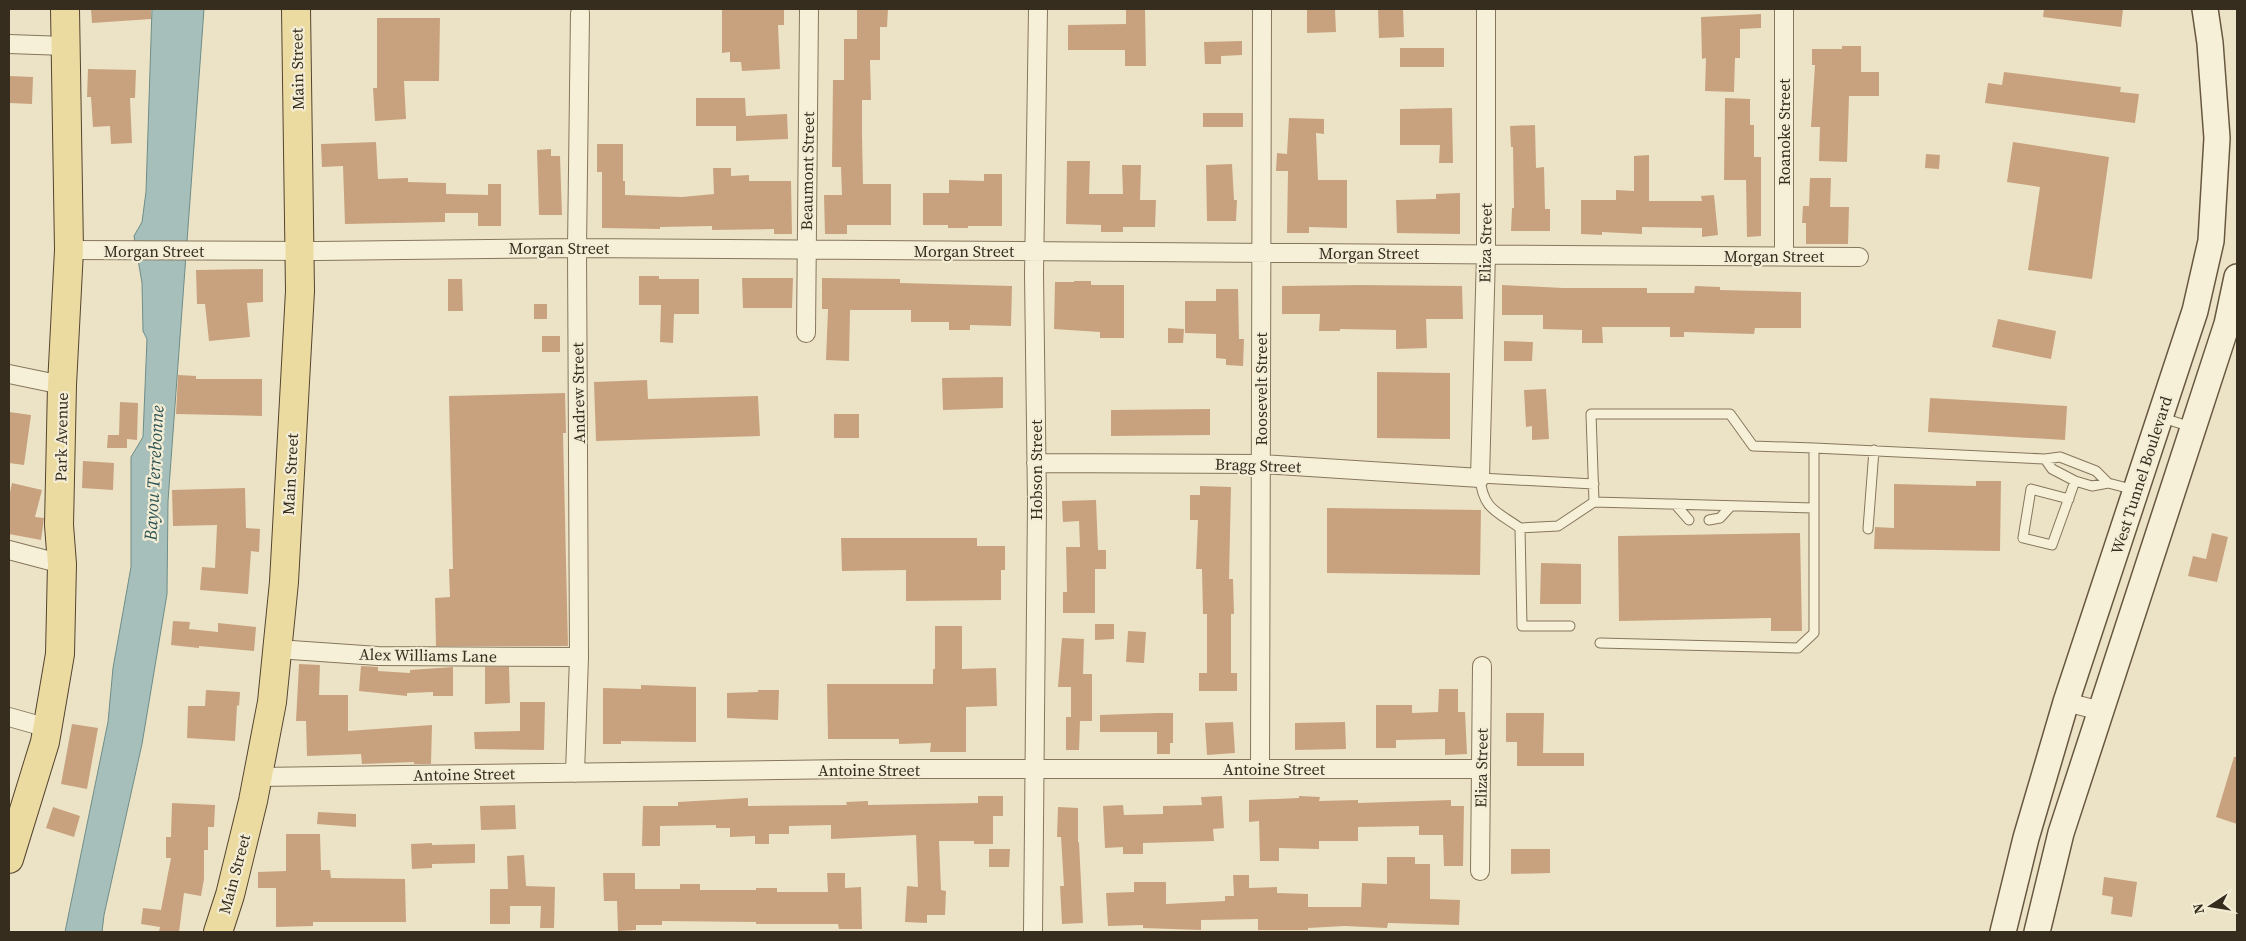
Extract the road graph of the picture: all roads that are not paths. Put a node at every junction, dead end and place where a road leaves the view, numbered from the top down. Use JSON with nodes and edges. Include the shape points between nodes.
{"nodes":[{"id":1,"x":66,"y":9,"type":"edge"},
{"id":2,"x":296,"y":9,"type":"edge"},
{"id":3,"x":809,"y":9,"type":"edge"},
{"id":4,"x":1038,"y":9,"type":"edge"},
{"id":5,"x":1262,"y":9,"type":"edge"},
{"id":6,"x":1486,"y":9,"type":"edge"},
{"id":7,"x":1784,"y":9,"type":"edge"},
{"id":8,"x":2205,"y":9,"type":"edge"},
{"id":9,"x":580,"y":13,"type":"dead end"},
{"id":10,"x":9,"y":44,"type":"edge"},
{"id":11,"x":65,"y":46,"type":"junction"},
{"id":12,"x":577,"y":248,"type":"junction"},
{"id":13,"x":70,"y":250,"type":"junction"},
{"id":14,"x":807,"y":250,"type":"junction"},
{"id":15,"x":300,"y":251,"type":"junction"},
{"id":16,"x":1035,"y":251,"type":"junction"},
{"id":17,"x":1261,"y":252,"type":"junction"},
{"id":18,"x":1486,"y":254,"type":"junction"},
{"id":19,"x":1784,"y":256,"type":"junction"},
{"id":20,"x":1858,"y":256,"type":"dead end"},
{"id":21,"x":2237,"y":277,"type":"edge"},
{"id":22,"x":806,"y":333,"type":"dead end"},
{"id":23,"x":9,"y":374,"type":"edge"},
{"id":24,"x":62,"y":385,"type":"junction"},
{"id":25,"x":2160,"y":417,"type":"junction"},
{"id":26,"x":2193,"y":427,"type":"junction"},
{"id":27,"x":1814,"y":448,"type":"junction"},
{"id":28,"x":1874,"y":450,"type":"junction"},
{"id":29,"x":2045,"y":459,"type":"junction"},
{"id":30,"x":1036,"y":463,"type":"junction"},
{"id":31,"x":1261,"y":464,"type":"junction"},
{"id":32,"x":1480,"y":478,"type":"junction"},
{"id":33,"x":2075,"y":481,"type":"junction"},
{"id":34,"x":2108,"y":483,"type":"junction"},
{"id":35,"x":1594,"y":484,"type":"junction"},
{"id":36,"x":2136,"y":490,"type":"junction"},
{"id":37,"x":2069,"y":498,"type":"junction"},
{"id":38,"x":1594,"y":502,"type":"junction"},
{"id":39,"x":1675,"y":504,"type":"junction"},
{"id":40,"x":1731,"y":506,"type":"junction"},
{"id":41,"x":1813,"y":508,"type":"junction"},
{"id":42,"x":1689,"y":520,"type":"dead end"},
{"id":43,"x":1709,"y":520,"type":"dead end"},
{"id":44,"x":1520,"y":528,"type":"junction"},
{"id":45,"x":1868,"y":529,"type":"dead end"},
{"id":46,"x":9,"y":550,"type":"edge"},
{"id":47,"x":62,"y":564,"type":"junction"},
{"id":48,"x":1570,"y":626,"type":"dead end"},
{"id":49,"x":1600,"y":643,"type":"dead end"},
{"id":50,"x":277,"y":649,"type":"junction"},
{"id":51,"x":579,"y":657,"type":"junction"},
{"id":52,"x":1482,"y":666,"type":"dead end"},
{"id":53,"x":2066,"y":702,"type":"junction"},
{"id":54,"x":2101,"y":712,"type":"junction"},
{"id":55,"x":9,"y":717,"type":"edge"},
{"id":56,"x":48,"y":728,"type":"junction"},
{"id":57,"x":1034,"y":769,"type":"junction"},
{"id":58,"x":1260,"y":769,"type":"junction"},
{"id":59,"x":1481,"y":769,"type":"junction"},
{"id":60,"x":575,"y":773,"type":"junction"},
{"id":61,"x":257,"y":776,"type":"junction"},
{"id":62,"x":9,"y":859,"type":"edge"},
{"id":63,"x":1480,"y":871,"type":"dead end"},
{"id":64,"x":2045,"y":899,"type":"junction"},
{"id":65,"x":218,"y":932,"type":"edge"},
{"id":66,"x":1033,"y":932,"type":"edge"},
{"id":67,"x":2003,"y":932,"type":"edge"},
{"id":68,"x":2037,"y":932,"type":"edge"},
{"id":69,"x":2052,"y":932,"type":"edge"}],
"edges":[{"from":1,"to":11,"type":"main road","name":"Park Avenue"},
{"from":2,"to":15,"type":"main road","name":"Main Street"},
{"from":3,"to":14,"type":"street","name":"Beaumont Street"},
{"from":4,"to":16,"type":"street","name":"Hobson Street"},
{"from":5,"to":17,"type":"street","name":"Roosevelt Street"},
{"from":6,"to":18,"type":"street","name":"Eliza Street"},
{"from":7,"to":19,"type":"street","name":"Roanoke Street"},
{"from":8,"to":25,"type":"main road","name":"West Tunnel Boulevard","via":[[2217,138],[2210,241],[2194,311]]},
{"from":9,"to":12,"type":"street","name":"Andrew Street"},
{"from":10,"to":11,"type":"street"},
{"from":11,"to":13,"type":"main road","name":"Park Avenue"},
{"from":12,"to":14,"type":"street","name":"Morgan Street"},
{"from":12,"to":15,"type":"street","name":"Morgan Street"},
{"from":12,"to":51,"type":"street","name":"Andrew Street"},
{"from":13,"to":15,"type":"street","name":"Morgan Street"},
{"from":13,"to":24,"type":"main road","name":"Park Avenue"},
{"from":14,"to":16,"type":"street","name":"Morgan Street"},
{"from":14,"to":22,"type":"street","name":"Beaumont Street"},
{"from":15,"to":50,"type":"main road","name":"Main Street","via":[[284,573]]},
{"from":16,"to":17,"type":"street","name":"Morgan Street"},
{"from":16,"to":30,"type":"street","name":"Hobson Street"},
{"from":17,"to":18,"type":"street","name":"Morgan Street"},
{"from":17,"to":31,"type":"street","name":"Roosevelt Street"},
{"from":18,"to":19,"type":"street","name":"Morgan Street"},
{"from":18,"to":32,"type":"street","name":"Eliza Street"},
{"from":19,"to":20,"type":"street","name":"Morgan Street"},
{"from":21,"to":26,"type":"main road","via":[[2227,324]]},
{"from":23,"to":24,"type":"street"},
{"from":24,"to":47,"type":"main road","name":"Park Avenue","via":[[59,525]]},
{"from":25,"to":26,"type":"lane"},
{"from":25,"to":36,"type":"main road","name":"West Tunnel Boulevard"},
{"from":26,"to":54,"type":"main road"},
{"from":27,"to":28,"type":"lane"},
{"from":27,"to":35,"type":"lane","via":[[1753,446],[1730,414],[1591,414]]},
{"from":27,"to":41,"type":"lane"},
{"from":28,"to":29,"type":"lane"},
{"from":28,"to":45,"type":"lane"},
{"from":29,"to":33,"type":"lane","via":[[2052,469]]},
{"from":29,"to":34,"type":"lane","via":[[2060,457],[2096,470]]},
{"from":30,"to":31,"type":"street","name":"Bragg Street"},
{"from":30,"to":57,"type":"street","name":"Hobson Street"},
{"from":31,"to":32,"type":"street","name":"Bragg Street"},
{"from":31,"to":58,"type":"street","name":"Roosevelt Street"},
{"from":32,"to":35,"type":"lane"},
{"from":32,"to":44,"type":"lane","via":[[1487,505]]},
{"from":33,"to":34,"type":"lane","via":[[2092,486]]},
{"from":33,"to":37,"type":"lane"},
{"from":34,"to":36,"type":"lane"},
{"from":35,"to":38,"type":"lane"},
{"from":36,"to":53,"type":"main road","name":"West Tunnel Boulevard"},
{"from":37,"to":37,"type":"lane","via":[[2052,545],[2023,538],[2031,489]]},
{"from":38,"to":39,"type":"lane"},
{"from":38,"to":44,"type":"lane","via":[[1558,526]]},
{"from":39,"to":40,"type":"lane"},
{"from":39,"to":42,"type":"lane"},
{"from":40,"to":41,"type":"lane"},
{"from":40,"to":43,"type":"lane","via":[[1720,518]]},
{"from":41,"to":49,"type":"lane","via":[[1814,634],[1798,648]]},
{"from":44,"to":48,"type":"lane","via":[[1522,626]]},
{"from":46,"to":47,"type":"street"},
{"from":47,"to":56,"type":"main road","name":"Park Avenue","via":[[60,654]]},
{"from":50,"to":51,"type":"street","name":"Alex Williams Lane","via":[[378,656]]},
{"from":50,"to":61,"type":"main road","name":"Main Street","via":[[272,702]]},
{"from":51,"to":60,"type":"street","name":"Andrew Street"},
{"from":52,"to":59,"type":"street","name":"Eliza Street"},
{"from":53,"to":54,"type":"street"},
{"from":53,"to":67,"type":"main road","name":"West Tunnel Boulevard","via":[[2026,838]]},
{"from":54,"to":64,"type":"main road","via":[[2061,833]]},
{"from":55,"to":56,"type":"street"},
{"from":56,"to":62,"type":"main road","name":"Park Avenue"},
{"from":57,"to":58,"type":"street","name":"Antoine Street"},
{"from":57,"to":60,"type":"street","name":"Antoine Street"},
{"from":57,"to":66,"type":"street","name":"Hobson Street"},
{"from":58,"to":59,"type":"street","name":"Antoine Street"},
{"from":59,"to":63,"type":"street","name":"Eliza Street"},
{"from":60,"to":61,"type":"street","name":"Antoine Street"},
{"from":61,"to":65,"type":"main road","name":"Main Street"},
{"from":64,"to":68,"type":"main road"},
{"from":64,"to":69,"type":"main road"}]}
